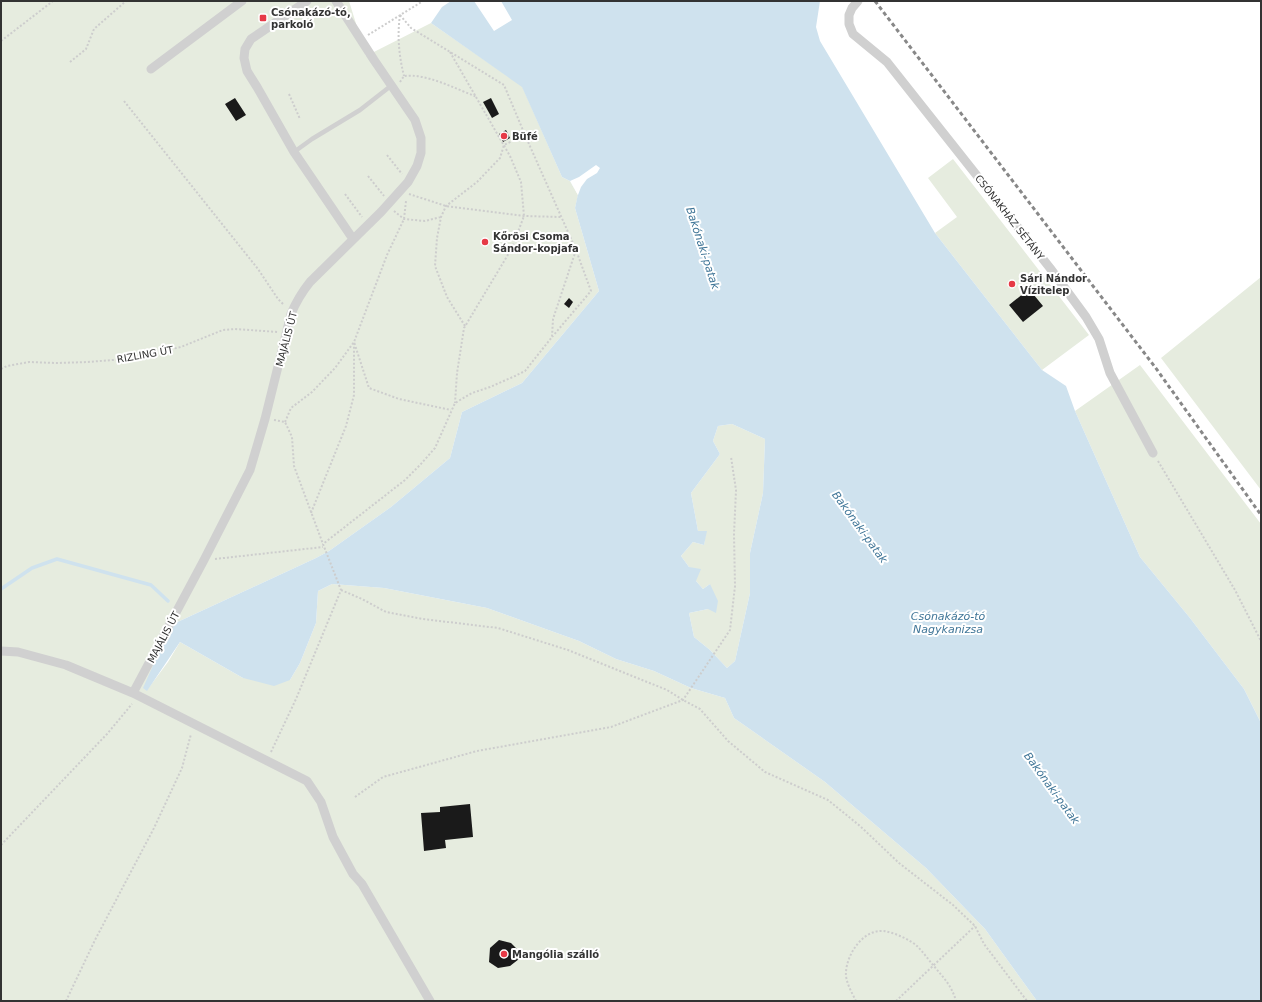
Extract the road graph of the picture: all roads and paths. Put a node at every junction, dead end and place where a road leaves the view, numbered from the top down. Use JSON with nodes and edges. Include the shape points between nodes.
{"nodes":[{"id":1,"x":53,"y":1,"type":"edge"},
{"id":2,"x":126,"y":1,"type":"edge"},
{"id":3,"x":242,"y":1,"type":"edge"},
{"id":4,"x":307,"y":1,"type":"edge"},
{"id":5,"x":336,"y":1,"type":"edge"},
{"id":6,"x":423,"y":1,"type":"edge"},
{"id":7,"x":858,"y":1,"type":"edge"},
{"id":8,"x":400,"y":15,"type":"junction"},
{"id":9,"x":362,"y":40,"type":"junction"},
{"id":10,"x":1,"y":41,"type":"edge"},
{"id":11,"x":449,"y":51,"type":"junction"},
{"id":12,"x":70,"y":62,"type":"dead end"},
{"id":13,"x":151,"y":69,"type":"dead end"},
{"id":14,"x":392,"y":85,"type":"junction"},
{"id":15,"x":289,"y":94,"type":"dead end"},
{"id":16,"x":477,"y":97,"type":"junction"},
{"id":17,"x":124,"y":101,"type":"dead end"},
{"id":18,"x":300,"y":118,"type":"dead end"},
{"id":19,"x":525,"y":135,"type":"junction"},
{"id":20,"x":504,"y":145,"type":"junction"},
{"id":21,"x":294,"y":152,"type":"junction"},
{"id":22,"x":387,"y":155,"type":"dead end"},
{"id":23,"x":368,"y":176,"type":"dead end"},
{"id":24,"x":408,"y":182,"type":"junction"},
{"id":25,"x":403,"y":192,"type":"junction"},
{"id":26,"x":345,"y":194,"type":"dead end"},
{"id":27,"x":388,"y":205,"type":"junction"},
{"id":28,"x":446,"y":206,"type":"junction"},
{"id":29,"x":524,"y":216,"type":"junction"},
{"id":30,"x":441,"y":217,"type":"junction"},
{"id":31,"x":562,"y":217,"type":"junction"},
{"id":32,"x":404,"y":220,"type":"junction"},
{"id":33,"x":368,"y":225,"type":"junction"},
{"id":34,"x":353,"y":239,"type":"junction"},
{"id":35,"x":576,"y":250,"type":"junction"},
{"id":36,"x":291,"y":314,"type":"junction"},
{"id":37,"x":465,"y":326,"type":"junction"},
{"id":38,"x":287,"y":332,"type":"junction"},
{"id":39,"x":552,"y":337,"type":"junction"},
{"id":40,"x":354,"y":342,"type":"junction"},
{"id":41,"x":1,"y":369,"type":"edge"},
{"id":42,"x":455,"y":403,"type":"junction"},
{"id":43,"x":451,"y":410,"type":"junction"},
{"id":44,"x":265,"y":419,"type":"junction"},
{"id":45,"x":285,"y":422,"type":"junction"},
{"id":46,"x":1153,"y":453,"type":"joint"},
{"id":47,"x":731,"y":457,"type":"dead end"},
{"id":48,"x":311,"y":513,"type":"junction"},
{"id":49,"x":323,"y":545,"type":"junction"},
{"id":50,"x":204,"y":560,"type":"junction"},
{"id":51,"x":341,"y":590,"type":"junction"},
{"id":52,"x":1261,"y":641,"type":"edge"},
{"id":53,"x":1,"y":651,"type":"edge"},
{"id":54,"x":133,"y":693,"type":"junction"},
{"id":55,"x":683,"y":700,"type":"junction"},
{"id":56,"x":194,"y":725,"type":"junction"},
{"id":57,"x":267,"y":761,"type":"junction"},
{"id":58,"x":355,"y":797,"type":"dead end"},
{"id":59,"x":1,"y":845,"type":"edge"},
{"id":60,"x":975,"y":926,"type":"junction"},
{"id":61,"x":933,"y":965,"type":"junction"},
{"id":62,"x":66,"y":1001,"type":"edge"},
{"id":63,"x":430,"y":1001,"type":"edge"},
{"id":64,"x":856,"y":1001,"type":"edge"},
{"id":65,"x":896,"y":1001,"type":"edge"},
{"id":66,"x":956,"y":1001,"type":"edge"},
{"id":67,"x":1027,"y":1001,"type":"edge"}],
"edges":[{"from":1,"to":10,"type":"path"},
{"from":2,"to":12,"type":"path","via":[[94,29],[86,49]]},
{"from":3,"to":13,"type":"street"},
{"from":4,"to":21,"type":"street","via":[[251,39],[245,49],[244,58],[247,71]]},
{"from":5,"to":9,"type":"street","name":"MAJÁLIS ÚT"},
{"from":6,"to":8,"type":"path"},
{"from":7,"to":46,"type":"street","name":"CSÓNAKHÁZ SÉTÁNY","via":[[849,15],[853,34],[887,62],[1046,262],[1086,317],[1099,339],[1110,373]]},
{"from":8,"to":9,"type":"path"},
{"from":8,"to":11,"type":"path","via":[[411,28]]},
{"from":8,"to":16,"type":"path","via":[[399,49],[404,76],[428,79]]},
{"from":9,"to":14,"type":"street","name":"MAJÁLIS ÚT"},
{"from":11,"to":16,"type":"path"},
{"from":11,"to":19,"type":"path","via":[[504,85]]},
{"from":14,"to":21,"type":"lane","via":[[360,110]]},
{"from":14,"to":24,"type":"street","name":"MAJÁLIS ÚT","via":[[415,120],[421,138],[419,160]]},
{"from":15,"to":18,"type":"path"},
{"from":16,"to":20,"type":"path"},
{"from":17,"to":36,"type":"path"},
{"from":19,"to":20,"type":"path"},
{"from":19,"to":31,"type":"path"},
{"from":20,"to":28,"type":"path","via":[[500,158],[477,182]]},
{"from":20,"to":29,"type":"path","via":[[521,182]]},
{"from":21,"to":34,"type":"street"},
{"from":22,"to":24,"type":"path"},
{"from":23,"to":27,"type":"path"},
{"from":24,"to":25,"type":"street","name":"MAJÁLIS ÚT"},
{"from":25,"to":27,"type":"street","name":"MAJÁLIS ÚT"},
{"from":25,"to":28,"type":"path"},
{"from":25,"to":32,"type":"path"},
{"from":26,"to":33,"type":"path"},
{"from":27,"to":32,"type":"path"},
{"from":27,"to":33,"type":"street","name":"MAJÁLIS ÚT"},
{"from":28,"to":29,"type":"path"},
{"from":28,"to":30,"type":"path"},
{"from":29,"to":31,"type":"path"},
{"from":29,"to":37,"type":"path","via":[[512,248]]},
{"from":30,"to":32,"type":"path","via":[[426,221]]},
{"from":30,"to":37,"type":"path","via":[[435,266],[447,297]]},
{"from":31,"to":35,"type":"path"},
{"from":32,"to":40,"type":"path","via":[[387,255]]},
{"from":33,"to":34,"type":"street","name":"MAJÁLIS ÚT"},
{"from":34,"to":36,"type":"street","name":"MAJÁLIS ÚT","via":[[310,282]]},
{"from":35,"to":39,"type":"path","via":[[553,319]]},
{"from":35,"to":39,"type":"path","via":[[591,291]]},
{"from":36,"to":38,"type":"street","name":"MAJÁLIS ÚT"},
{"from":37,"to":42,"type":"path"},
{"from":38,"to":41,"type":"path","name":"RIZLING ÚT","via":[[223,330],[181,347],[124,358],[88,362],[29,362]]},
{"from":38,"to":44,"type":"street","name":"MAJÁLIS ÚT"},
{"from":39,"to":42,"type":"path","via":[[525,371]]},
{"from":40,"to":43,"type":"path","via":[[369,388],[398,399]]},
{"from":40,"to":45,"type":"path","via":[[335,368],[312,392],[290,408]]},
{"from":40,"to":48,"type":"path","via":[[354,395],[346,426]]},
{"from":42,"to":43,"type":"path"},
{"from":43,"to":49,"type":"path","via":[[435,448],[420,465],[405,480]]},
{"from":44,"to":45,"type":"path"},
{"from":44,"to":50,"type":"street","name":"MAJÁLIS ÚT","via":[[250,470]]},
{"from":45,"to":48,"type":"path","via":[[292,437],[294,466]]},
{"from":46,"to":52,"type":"path","via":[[1231,583]]},
{"from":47,"to":55,"type":"path","via":[[736,490],[735,586],[730,630]]},
{"from":48,"to":49,"type":"path"},
{"from":49,"to":50,"type":"path"},
{"from":49,"to":51,"type":"path"},
{"from":50,"to":54,"type":"street","name":"MAJÁLIS ÚT"},
{"from":51,"to":55,"type":"path","via":[[386,612],[498,628],[568,650],[666,690]]},
{"from":51,"to":57,"type":"path"},
{"from":53,"to":54,"type":"street","via":[[18,652],[66,665]]},
{"from":54,"to":56,"type":"street"},
{"from":54,"to":59,"type":"path","via":[[132,704],[107,734]]},
{"from":55,"to":58,"type":"path","via":[[611,727],[477,751],[383,777]]},
{"from":55,"to":60,"type":"path","via":[[700,709],[728,741],[765,772],[828,800]]},
{"from":56,"to":57,"type":"street"},
{"from":56,"to":62,"type":"path","via":[[182,768]]},
{"from":57,"to":63,"type":"street","via":[[307,781],[321,802],[333,837],[353,874],[362,884]]},
{"from":60,"to":61,"type":"path"},
{"from":60,"to":67,"type":"path","via":[[984,944]]},
{"from":61,"to":64,"type":"path","via":[[917,946],[907,940],[885,932],[872,933],[856,946],[848,963],[848,983]]},
{"from":61,"to":65,"type":"path"},
{"from":61,"to":66,"type":"path","via":[[947,980]]}]}
